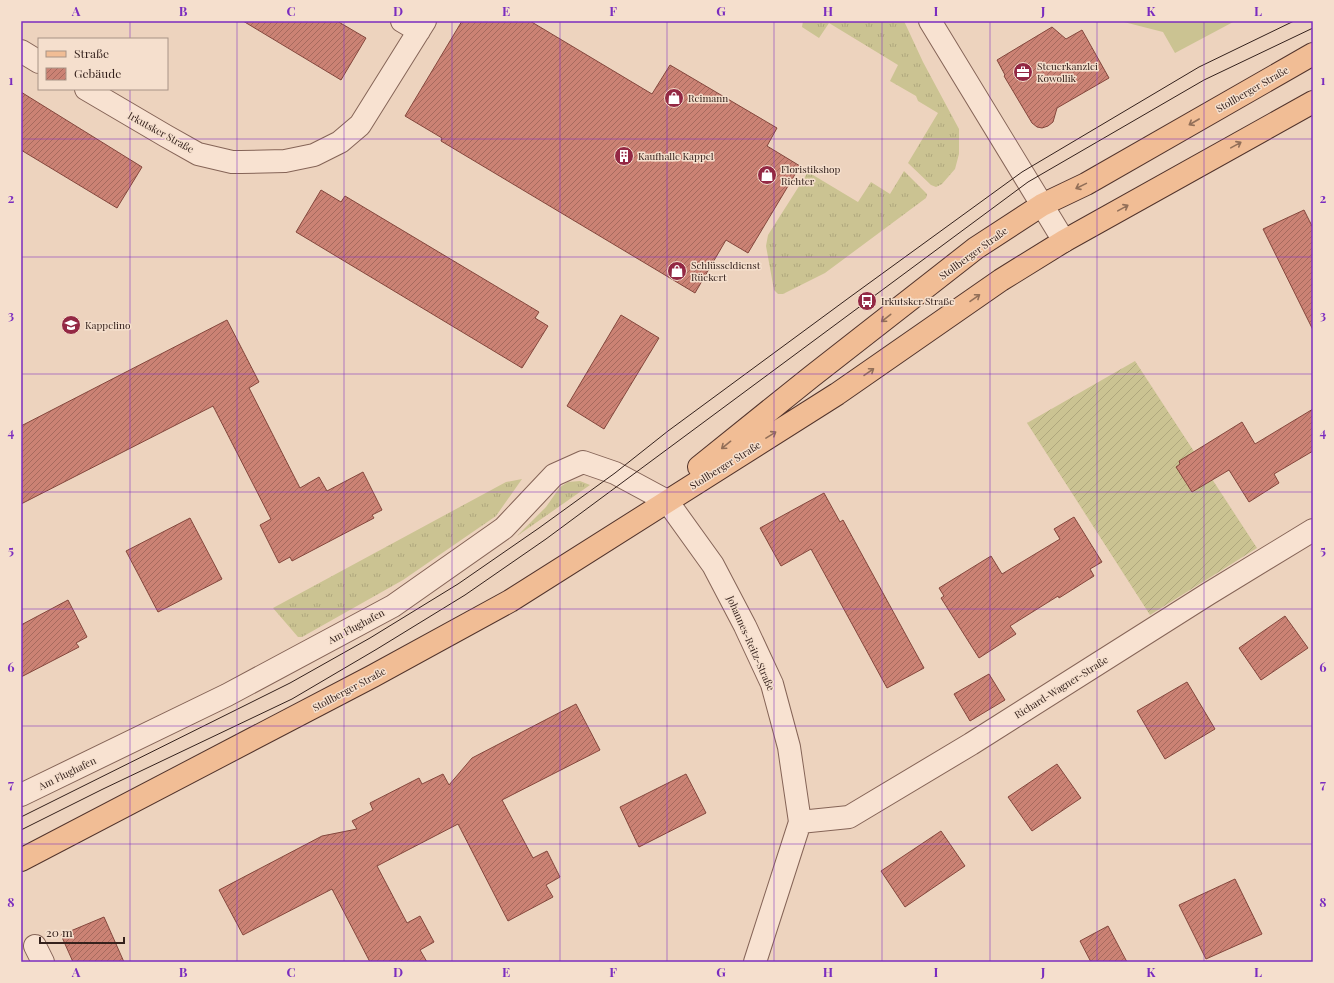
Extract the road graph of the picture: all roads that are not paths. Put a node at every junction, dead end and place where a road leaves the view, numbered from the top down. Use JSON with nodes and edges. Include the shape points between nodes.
{"nodes":[{"id":1,"x":930,"y":21,"type":"edge"},
{"id":2,"x":415,"y":24,"type":"edge"},
{"id":3,"x":21,"y":51,"type":"edge"},
{"id":4,"x":1313,"y":54,"type":"edge"},
{"id":5,"x":38,"y":61,"type":"edge"},
{"id":6,"x":88,"y":90,"type":"edge"},
{"id":7,"x":1313,"y":102,"type":"edge"},
{"id":8,"x":1042,"y":205,"type":"junction"},
{"id":9,"x":1064,"y":241,"type":"junction"},
{"id":10,"x":667,"y":501,"type":"junction"},
{"id":11,"x":1313,"y":530,"type":"edge"},
{"id":12,"x":21,"y":795,"type":"edge"},
{"id":13,"x":800,"y":822,"type":"junction"},
{"id":14,"x":21,"y":860,"type":"edge"},
{"id":15,"x":755,"y":962,"type":"edge"}],
"edges":[{"from":1,"to":8,"type":"street"},
{"from":2,"to":6,"type":"street","name":"Irkutsker Straße","via":[[360,125],[340,142],[314,155],[285,161],[232,162],[198,154]]},
{"from":3,"to":5,"type":"street"},
{"from":4,"to":8,"type":"main road","name":"Stollberger Straße","one_way":true,"via":[[1086,184]]},
{"from":9,"to":7,"type":"main road","name":"Stollberger Straße","one_way":true},
{"from":8,"to":9,"type":"street"},
{"from":8,"to":10,"type":"main road","name":"Stollberger Straße","one_way":true,"via":[[976,248],[811,377],[698,468]]},
{"from":10,"to":9,"type":"main road","name":"Stollberger Straße","one_way":true,"via":[[837,394],[1001,280]]},
{"from":10,"to":12,"type":"street","name":"Am Flughafen","via":[[615,473],[583,462],[554,475],[504,528],[393,606],[227,695]]},
{"from":10,"to":13,"type":"street","name":"Johannes-Reitz-Straße","via":[[713,565],[772,684],[789,747]]},
{"from":10,"to":14,"type":"main road","name":"Stollberger Straße","via":[[496,609]]},
{"from":11,"to":13,"type":"street","name":"Richard-Wagner-Straße","via":[[971,744],[849,817]]},
{"from":13,"to":15,"type":"street","name":"Johannes-Reitz-Straße"}]}
